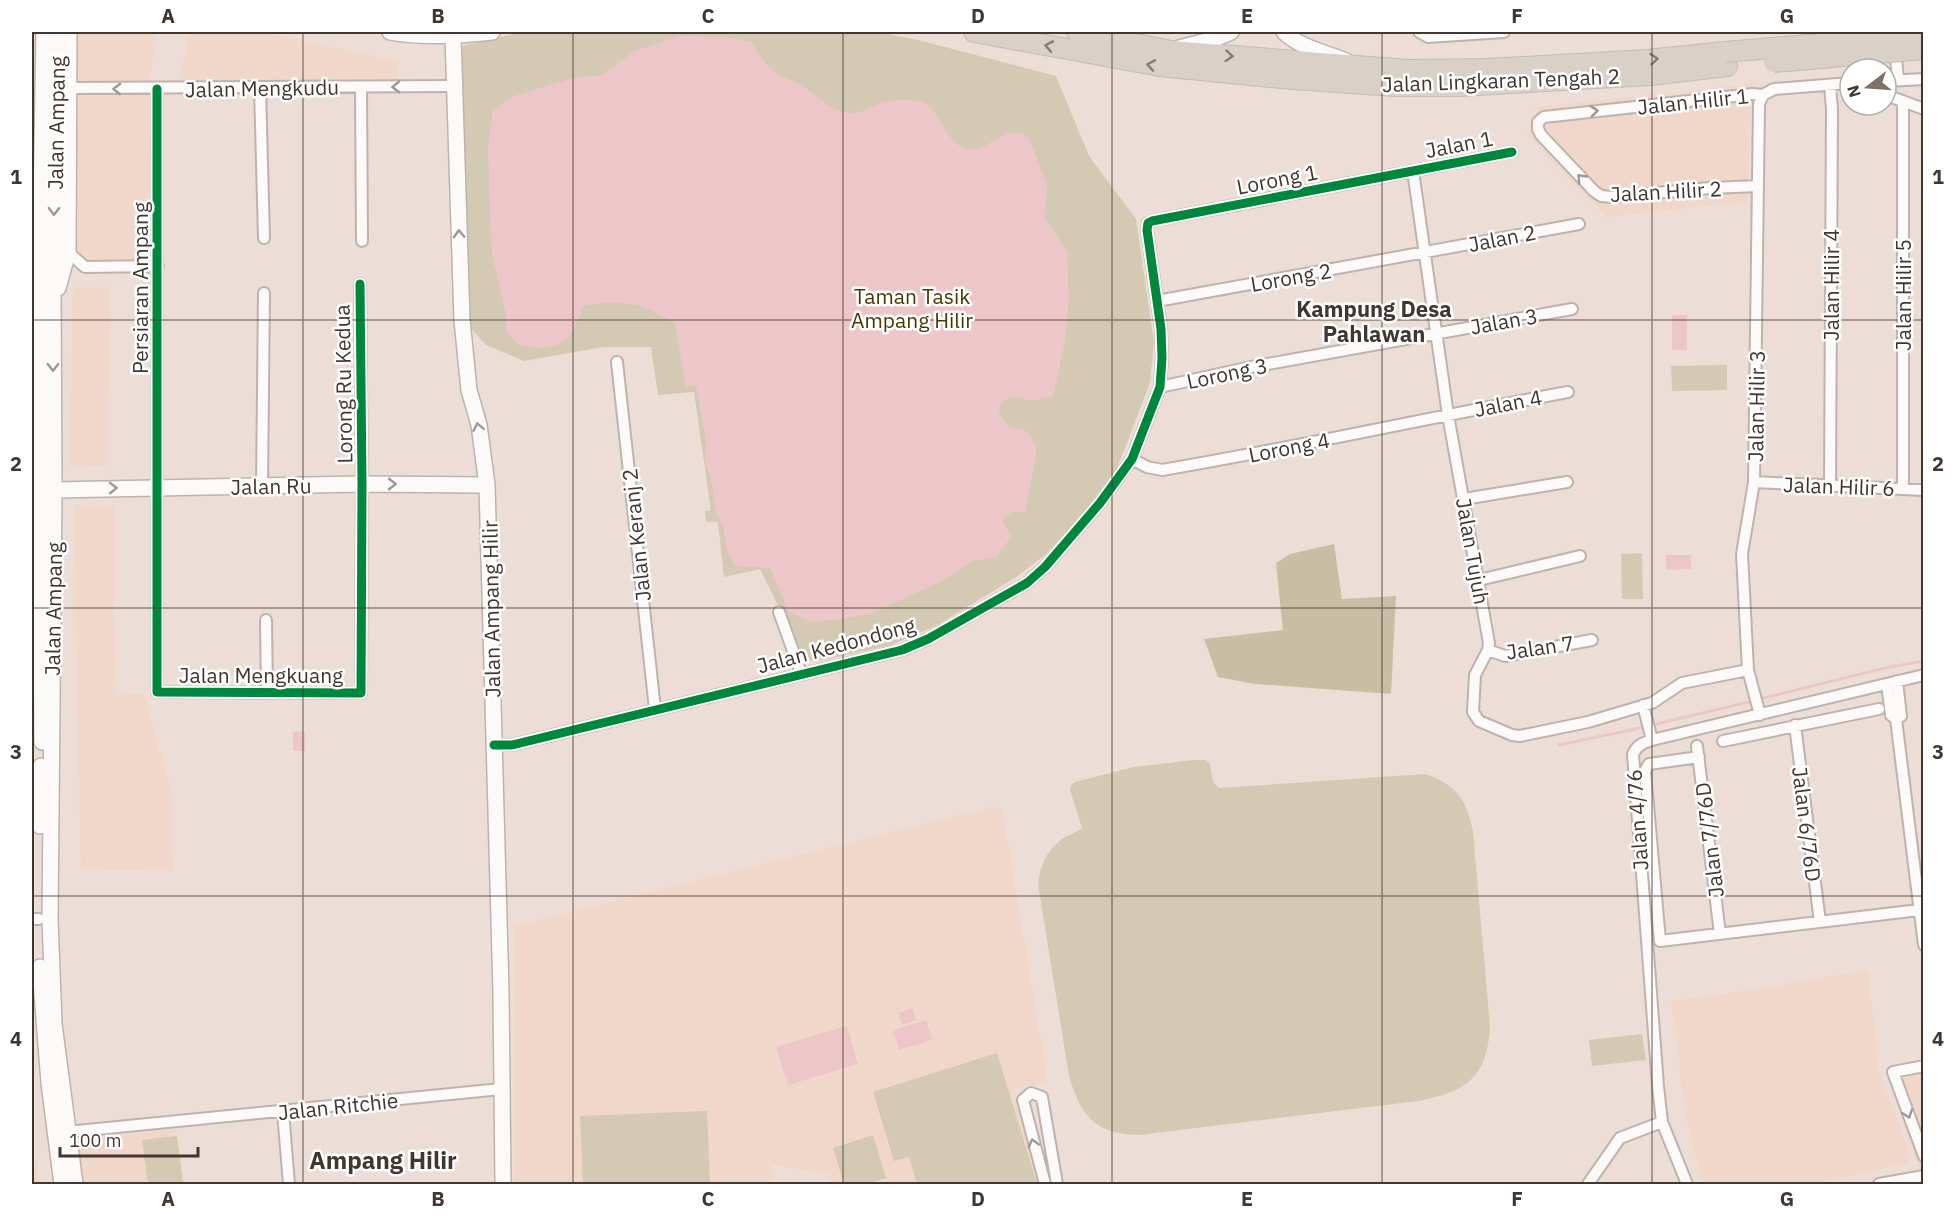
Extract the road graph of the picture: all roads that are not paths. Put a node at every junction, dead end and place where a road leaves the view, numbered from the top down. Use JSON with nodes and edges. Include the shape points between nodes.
{"nodes":[{"id":1,"x":44,"y":32,"type":"edge"},
{"id":2,"x":58,"y":32,"type":"edge"},
{"id":3,"x":69,"y":32,"type":"edge"},
{"id":4,"x":390,"y":32,"type":"edge"},
{"id":5,"x":492,"y":32,"type":"edge"},
{"id":6,"x":974,"y":32,"type":"edge"},
{"id":7,"x":1077,"y":32,"type":"edge"},
{"id":8,"x":1231,"y":32,"type":"edge"},
{"id":9,"x":1284,"y":32,"type":"edge"},
{"id":10,"x":1419,"y":32,"type":"edge"},
{"id":11,"x":1504,"y":32,"type":"edge"},
{"id":12,"x":1894,"y":32,"type":"edge"},
{"id":13,"x":1923,"y":35,"type":"edge"},
{"id":14,"x":453,"y":36,"type":"junction"},
{"id":15,"x":1923,"y":49,"type":"edge"},
{"id":16,"x":1171,"y":51,"type":"junction"},
{"id":17,"x":1896,"y":57,"type":"edge"},
{"id":18,"x":1726,"y":59,"type":"junction"},
{"id":19,"x":1363,"y":67,"type":"junction"},
{"id":20,"x":49,"y":68,"type":"junction"},
{"id":21,"x":1923,"y":79,"type":"edge"},
{"id":22,"x":1898,"y":80,"type":"edge"},
{"id":23,"x":1838,"y":84,"type":"edge"},
{"id":24,"x":1830,"y":85,"type":"junction"},
{"id":25,"x":455,"y":86,"type":"junction"},
{"id":26,"x":260,"y":87,"type":"junction"},
{"id":27,"x":361,"y":87,"type":"junction"},
{"id":28,"x":69,"y":88,"type":"junction"},
{"id":29,"x":157,"y":89,"type":"junction"},
{"id":30,"x":1763,"y":94,"type":"junction"},
{"id":31,"x":1898,"y":99,"type":"edge"},
{"id":32,"x":1903,"y":101,"type":"junction"},
{"id":33,"x":1923,"y":109,"type":"edge"},
{"id":34,"x":1538,"y":122,"type":"joint"},
{"id":35,"x":1512,"y":152,"type":"dead end"},
{"id":36,"x":1413,"y":171,"type":"junction"},
{"id":37,"x":1758,"y":186,"type":"junction"},
{"id":38,"x":1148,"y":223,"type":"joint"},
{"id":39,"x":1579,"y":224,"type":"dead end"},
{"id":40,"x":264,"y":238,"type":"dead end"},
{"id":41,"x":362,"y":240,"type":"dead end"},
{"id":42,"x":68,"y":252,"type":"junction"},
{"id":43,"x":1425,"y":253,"type":"junction"},
{"id":44,"x":32,"y":263,"type":"edge"},
{"id":45,"x":158,"y":266,"type":"junction"},
{"id":46,"x":360,"y":284,"type":"dead end"},
{"id":47,"x":264,"y":294,"type":"dead end"},
{"id":48,"x":1157,"y":301,"type":"junction"},
{"id":49,"x":46,"y":307,"type":"junction"},
{"id":50,"x":1572,"y":309,"type":"dead end"},
{"id":51,"x":35,"y":327,"type":"edge"},
{"id":52,"x":1436,"y":333,"type":"junction"},
{"id":53,"x":617,"y":362,"type":"dead end"},
{"id":54,"x":1160,"y":387,"type":"junction"},
{"id":55,"x":1568,"y":392,"type":"dead end"},
{"id":56,"x":1448,"y":415,"type":"junction"},
{"id":57,"x":36,"y":436,"type":"edge"},
{"id":58,"x":1132,"y":459,"type":"junction"},
{"id":59,"x":1567,"y":482,"type":"dead end"},
{"id":60,"x":1754,"y":482,"type":"junction"},
{"id":61,"x":362,"y":484,"type":"junction"},
{"id":62,"x":488,"y":485,"type":"junction"},
{"id":63,"x":262,"y":486,"type":"junction"},
{"id":64,"x":1830,"y":486,"type":"junction"},
{"id":65,"x":158,"y":487,"type":"junction"},
{"id":66,"x":54,"y":489,"type":"junction"},
{"id":67,"x":1903,"y":489,"type":"junction"},
{"id":68,"x":1923,"y":490,"type":"edge"},
{"id":69,"x":1464,"y":499,"type":"junction"},
{"id":70,"x":1580,"y":556,"type":"dead end"},
{"id":71,"x":1479,"y":580,"type":"junction"},
{"id":72,"x":779,"y":612,"type":"dead end"},
{"id":73,"x":267,"y":620,"type":"dead end"},
{"id":74,"x":1592,"y":639,"type":"dead end"},
{"id":75,"x":1488,"y":650,"type":"junction"},
{"id":76,"x":1748,"y":670,"type":"junction"},
{"id":77,"x":801,"y":673,"type":"junction"},
{"id":78,"x":1923,"y":675,"type":"edge"},
{"id":79,"x":1892,"y":683,"type":"junction"},
{"id":80,"x":267,"y":693,"type":"junction"},
{"id":81,"x":655,"y":709,"type":"junction"},
{"id":82,"x":1879,"y":709,"type":"dead end"},
{"id":83,"x":1645,"y":710,"type":"junction"},
{"id":84,"x":1759,"y":710,"type":"junction"},
{"id":85,"x":1795,"y":725,"type":"junction"},
{"id":86,"x":1652,"y":740,"type":"junction"},
{"id":87,"x":1723,"y":741,"type":"dead end"},
{"id":88,"x":494,"y":745,"type":"junction"},
{"id":89,"x":1919,"y":910,"type":"junction"},
{"id":90,"x":35,"y":919,"type":"edge"},
{"id":91,"x":1820,"y":922,"type":"junction"},
{"id":92,"x":1720,"y":934,"type":"junction"},
{"id":93,"x":1923,"y":945,"type":"edge"},
{"id":94,"x":1923,"y":1066,"type":"edge"},
{"id":95,"x":501,"y":1089,"type":"junction"},
{"id":96,"x":283,"y":1112,"type":"junction"},
{"id":97,"x":1662,"y":1122,"type":"junction"},
{"id":98,"x":67,"y":1132,"type":"junction"},
{"id":99,"x":1923,"y":1156,"type":"edge"},
{"id":100,"x":1923,"y":1176,"type":"edge"},
{"id":101,"x":62,"y":1185,"type":"edge"},
{"id":102,"x":75,"y":1185,"type":"edge"},
{"id":103,"x":289,"y":1185,"type":"edge"},
{"id":104,"x":503,"y":1185,"type":"edge"},
{"id":105,"x":1045,"y":1185,"type":"edge"},
{"id":106,"x":1057,"y":1185,"type":"edge"},
{"id":107,"x":1588,"y":1185,"type":"edge"},
{"id":108,"x":1687,"y":1185,"type":"edge"},
{"id":109,"x":1879,"y":1185,"type":"edge"}],
"edges":[{"from":1,"to":20,"type":"main road","name":"Jalan Ampang"},
{"from":2,"to":20,"type":"main road","name":"Jalan Ampang"},
{"from":3,"to":28,"type":"main road"},
{"from":4,"to":14,"type":"main road"},
{"from":5,"to":14,"type":"main road"},
{"from":18,"to":6,"type":"highway","name":"Jalan Lingkaran Tengah 2","one_way":true,"via":[[1626,76],[1394,87],[1160,66]]},
{"from":7,"to":16,"type":"highway","name":"Jalan Lingkaran Tengah 2"},
{"from":8,"to":16,"type":"main road"},
{"from":9,"to":19,"type":"main road","via":[[1302,44]]},
{"from":10,"to":11,"type":"street","via":[[1428,37]]},
{"from":12,"to":17,"type":"street"},
{"from":13,"to":18,"type":"highway","name":"Jalan Lingkaran Tengah 2","bridge":true},
{"from":14,"to":25,"type":"main road","name":"Jalan Ampang Hilir"},
{"from":15,"to":18,"type":"highway","name":"Jalan Lingkaran Tengah 2","bridge":true},
{"from":16,"to":19,"type":"highway","name":"Jalan Lingkaran Tengah 2","one_way":true},
{"from":19,"to":18,"type":"highway","name":"Jalan Lingkaran Tengah 2","one_way":true,"via":[[1488,69]]},
{"from":20,"to":49,"type":"main road","name":"Jalan Ampang"},
{"from":21,"to":22,"type":"street"},
{"from":23,"to":24,"type":"street","name":"Jalan Hilir 1"},
{"from":24,"to":30,"type":"street","name":"Jalan Hilir 1","via":[[1774,89]]},
{"from":24,"to":64,"type":"street","name":"Jalan Hilir 4"},
{"from":25,"to":27,"type":"street","name":"Jalan Mengkudu","one_way":true},
{"from":62,"to":25,"type":"main road","name":"Jalan Ampang Hilir","one_way":true,"via":[[469,390],[462,320]]},
{"from":26,"to":27,"type":"street","name":"Jalan Mengkudu"},
{"from":26,"to":29,"type":"street","name":"Jalan Mengkudu"},
{"from":26,"to":40,"type":"street"},
{"from":27,"to":41,"type":"street"},
{"from":29,"to":28,"type":"street","name":"Jalan Mengkudu","one_way":true},
{"from":28,"to":42,"type":"main road"},
{"from":29,"to":45,"type":"street","name":"Persiaran Ampang"},
{"from":34,"to":30,"type":"street","name":"Jalan Hilir 1","one_way":true,"via":[[1544,117]]},
{"from":30,"to":37,"type":"street","name":"Jalan Hilir 3","via":[[1759,104]]},
{"from":31,"to":32,"type":"street"},
{"from":32,"to":33,"type":"street"},
{"from":32,"to":67,"type":"street","name":"Jalan Hilir 5"},
{"from":37,"to":34,"type":"street","name":"Jalan Hilir 2","one_way":true,"via":[[1601,196],[1541,135]]},
{"from":35,"to":36,"type":"street","name":"Jalan 1"},
{"from":36,"to":38,"type":"street","name":"Lorong 1"},
{"from":36,"to":43,"type":"street","name":"Jalan Tujuh"},
{"from":37,"to":60,"type":"street","name":"Jalan Hilir 3"},
{"from":38,"to":48,"type":"street","name":"Jalan Kedondong"},
{"from":39,"to":43,"type":"street","name":"Jalan 2"},
{"from":42,"to":45,"type":"street","via":[[85,267]]},
{"from":42,"to":49,"type":"main road"},
{"from":43,"to":48,"type":"street","name":"Lorong 2"},
{"from":43,"to":52,"type":"street","name":"Jalan Tujuh"},
{"from":44,"to":49,"type":"main road"},
{"from":45,"to":65,"type":"street","name":"Persiaran Ampang"},
{"from":46,"to":61,"type":"street","name":"Lorong Ru Kedua"},
{"from":47,"to":63,"type":"street"},
{"from":48,"to":54,"type":"street","name":"Jalan Kedondong"},
{"from":49,"to":51,"type":"main road","name":"Jalan Ampang"},
{"from":49,"to":66,"type":"main road","name":"Jalan Ampang","one_way":true},
{"from":50,"to":52,"type":"street","name":"Jalan 3"},
{"from":51,"to":57,"type":"main road","name":"Jalan Ampang"},
{"from":52,"to":54,"type":"street","name":"Lorong 3"},
{"from":52,"to":56,"type":"street","name":"Jalan Tujuh"},
{"from":53,"to":81,"type":"street","name":"Jalan Keranj 2"},
{"from":54,"to":58,"type":"street","name":"Jalan Kedondong"},
{"from":55,"to":56,"type":"street","name":"Jalan 4"},
{"from":56,"to":58,"type":"street","name":"Lorong 4","via":[[1162,470]]},
{"from":56,"to":69,"type":"street","name":"Jalan Tujuh"},
{"from":57,"to":90,"type":"main road","name":"Jalan Ampang","via":[[42,746]]},
{"from":58,"to":77,"type":"street","name":"Jalan Kedondong","via":[[1100,503],[1027,583],[902,650]]},
{"from":59,"to":69,"type":"street"},
{"from":60,"to":64,"type":"street","name":"Jalan Hilir 6"},
{"from":60,"to":76,"type":"street","name":"Jalan Hilir 3","via":[[1742,554]]},
{"from":61,"to":62,"type":"main road","name":"Jalan Ru","one_way":true},
{"from":61,"to":63,"type":"main road","name":"Jalan Ru"},
{"from":61,"to":80,"type":"street","name":"Jalan Mengkuang","via":[[361,693]]},
{"from":62,"to":88,"type":"main road","name":"Jalan Ampang Hilir"},
{"from":63,"to":65,"type":"main road","name":"Jalan Ru"},
{"from":64,"to":67,"type":"street","name":"Jalan Hilir 6"},
{"from":66,"to":65,"type":"main road","name":"Jalan Ru","one_way":true},
{"from":65,"to":80,"type":"street","name":"Jalan Mengkuang","via":[[157,692]]},
{"from":66,"to":98,"type":"main road","name":"Jalan Ampang","via":[[50,919],[54,1024]]},
{"from":67,"to":68,"type":"street","name":"Jalan Hilir 6"},
{"from":69,"to":71,"type":"street","name":"Jalan Tujuh"},
{"from":70,"to":71,"type":"street"},
{"from":71,"to":75,"type":"street","name":"Jalan Tujuh"},
{"from":72,"to":77,"type":"street"},
{"from":73,"to":80,"type":"street"},
{"from":74,"to":75,"type":"street","name":"Jalan 7","via":[[1505,656]]},
{"from":75,"to":83,"type":"street","via":[[1474,675],[1473,712],[1479,721],[1512,735],[1529,735]]},
{"from":76,"to":83,"type":"street","via":[[1682,683]]},
{"from":76,"to":84,"type":"street","name":"Jalan Hilir 3"},
{"from":77,"to":81,"type":"street","name":"Jalan Kedondong"},
{"from":78,"to":79,"type":"street","name":"Jalan 4/76"},
{"from":79,"to":84,"type":"street","name":"Jalan 4/76"},
{"from":79,"to":89,"type":"street","via":[[1901,716],[1896,719]]},
{"from":81,"to":88,"type":"street","name":"Jalan Kedondong","via":[[512,745]]},
{"from":82,"to":85,"type":"street"},
{"from":83,"to":86,"type":"street"},
{"from":84,"to":86,"type":"street","name":"Jalan 4/76"},
{"from":85,"to":87,"type":"street"},
{"from":85,"to":91,"type":"street","name":"Jalan 6/76D"},
{"from":86,"to":97,"type":"street","name":"Jalan 4/76","via":[[1636,748],[1633,770]]},
{"from":88,"to":95,"type":"main road","name":"Jalan Ampang Hilir"},
{"from":89,"to":91,"type":"street"},
{"from":89,"to":93,"type":"street"},
{"from":90,"to":101,"type":"main road","name":"Jalan Ampang"},
{"from":91,"to":92,"type":"street"},
{"from":92,"to":92,"type":"street","name":"Jalan 7/76D","via":[[1698,752],[1649,764],[1645,771],[1660,941]]},
{"from":94,"to":99,"type":"street","one_way":true,"via":[[1893,1072]]},
{"from":95,"to":96,"type":"street","name":"Jalan Ritchie"},
{"from":95,"to":104,"type":"main road","name":"Jalan Ampang Hilir"},
{"from":96,"to":98,"type":"street","name":"Jalan Ritchie"},
{"from":96,"to":103,"type":"street"},
{"from":97,"to":107,"type":"street","via":[[1620,1138]]},
{"from":97,"to":108,"type":"street","name":"Jalan 4/76"},
{"from":98,"to":102,"type":"main road","name":"Jalan Ampang"},
{"from":100,"to":109,"type":"street"},
{"from":105,"to":106,"type":"street","one_way":true,"via":[[1023,1100],[1031,1092],[1042,1097]]}]}
